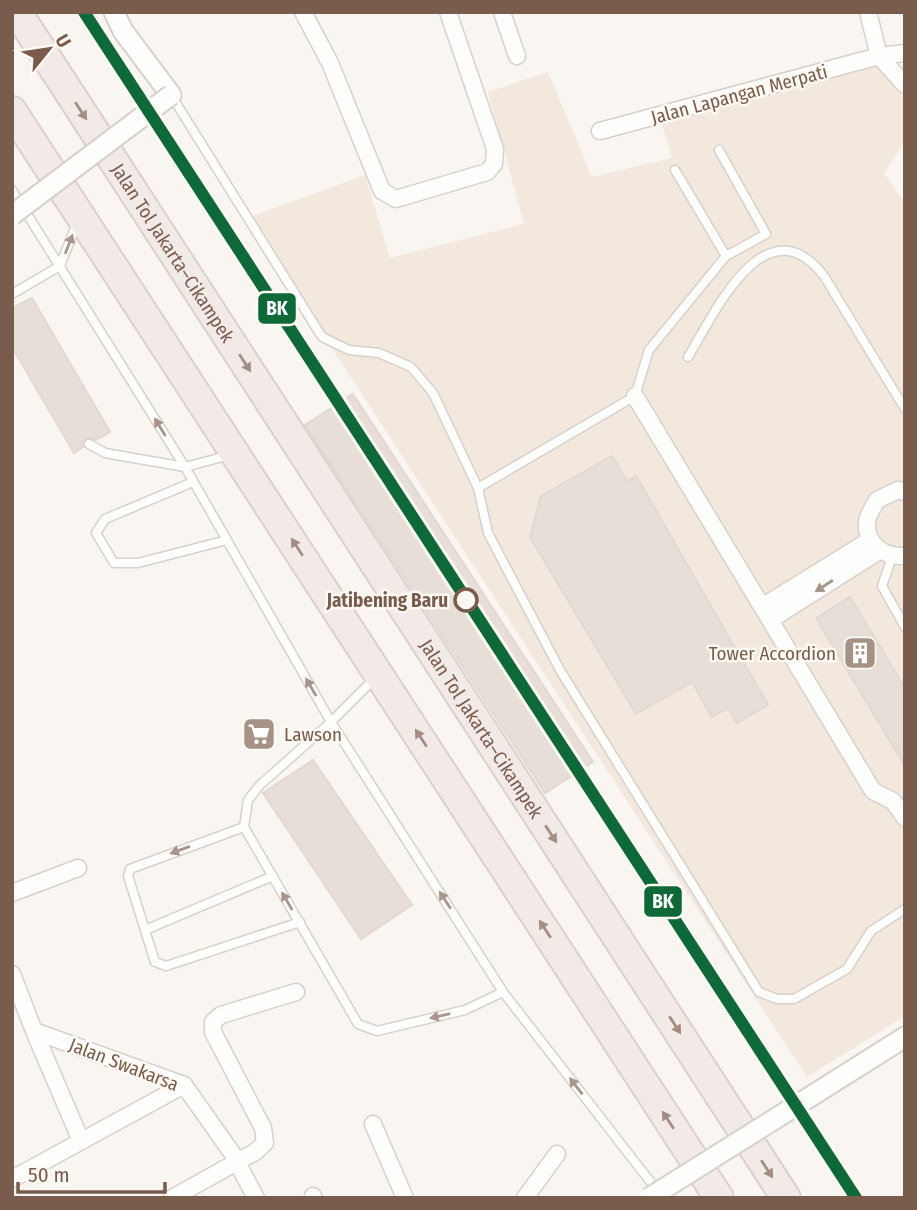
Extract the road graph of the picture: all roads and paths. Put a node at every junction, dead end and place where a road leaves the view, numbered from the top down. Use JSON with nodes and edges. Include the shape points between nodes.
{"nodes":[{"id":1,"x":17,"y":12,"type":"edge"},
{"id":2,"x":114,"y":12,"type":"edge"},
{"id":3,"x":303,"y":12,"type":"edge"},
{"id":4,"x":448,"y":12,"type":"edge"},
{"id":5,"x":502,"y":12,"type":"edge"},
{"id":6,"x":868,"y":12,"type":"edge"},
{"id":7,"x":905,"y":53,"type":"edge"},
{"id":8,"x":517,"y":56,"type":"dead end"},
{"id":9,"x":879,"y":56,"type":"junction"},
{"id":10,"x":905,"y":85,"type":"edge"},
{"id":11,"x":171,"y":95,"type":"junction"},
{"id":12,"x":12,"y":111,"type":"edge"},
{"id":13,"x":600,"y":131,"type":"dead end"},
{"id":14,"x":719,"y":150,"type":"dead end"},
{"id":15,"x":676,"y":170,"type":"dead end"},
{"id":16,"x":12,"y":190,"type":"edge"},
{"id":17,"x":12,"y":215,"type":"edge"},
{"id":18,"x":80,"y":216,"type":"junction"},
{"id":19,"x":726,"y":257,"type":"junction"},
{"id":20,"x":60,"y":266,"type":"junction"},
{"id":21,"x":12,"y":294,"type":"edge"},
{"id":22,"x":688,"y":358,"type":"dead end"},
{"id":23,"x":635,"y":396,"type":"junction"},
{"id":24,"x":905,"y":409,"type":"edge"},
{"id":25,"x":89,"y":444,"type":"dead end"},
{"id":26,"x":236,"y":453,"type":"junction"},
{"id":27,"x":185,"y":467,"type":"junction"},
{"id":28,"x":193,"y":482,"type":"junction"},
{"id":29,"x":478,"y":488,"type":"junction"},
{"id":30,"x":905,"y":492,"type":"edge"},
{"id":31,"x":227,"y":540,"type":"junction"},
{"id":32,"x":887,"y":551,"type":"edge"},
{"id":33,"x":766,"y":614,"type":"junction"},
{"id":34,"x":905,"y":627,"type":"edge"},
{"id":35,"x":379,"y":674,"type":"junction"},
{"id":36,"x":331,"y":722,"type":"junction"},
{"id":37,"x":905,"y":818,"type":"edge"},
{"id":38,"x":244,"y":827,"type":"junction"},
{"id":39,"x":78,"y":868,"type":"dead end"},
{"id":40,"x":273,"y":876,"type":"junction"},
{"id":41,"x":12,"y":892,"type":"edge"},
{"id":42,"x":905,"y":909,"type":"edge"},
{"id":43,"x":300,"y":922,"type":"junction"},
{"id":44,"x":145,"y":930,"type":"junction"},
{"id":45,"x":12,"y":974,"type":"edge"},
{"id":46,"x":296,"y":992,"type":"dead end"},
{"id":47,"x":503,"y":992,"type":"junction"},
{"id":48,"x":34,"y":1031,"type":"junction"},
{"id":49,"x":905,"y":1037,"type":"edge"},
{"id":50,"x":184,"y":1084,"type":"junction"},
{"id":51,"x":373,"y":1124,"type":"dead end"},
{"id":52,"x":81,"y":1141,"type":"junction"},
{"id":53,"x":557,"y":1154,"type":"dead end"},
{"id":54,"x":238,"y":1162,"type":"junction"},
{"id":55,"x":12,"y":1179,"type":"edge"},
{"id":56,"x":172,"y":1198,"type":"edge"},
{"id":57,"x":256,"y":1198,"type":"edge"},
{"id":58,"x":405,"y":1198,"type":"edge"},
{"id":59,"x":525,"y":1198,"type":"edge"},
{"id":60,"x":649,"y":1198,"type":"edge"},
{"id":61,"x":663,"y":1198,"type":"edge"},
{"id":62,"x":719,"y":1198,"type":"edge"},
{"id":63,"x":786,"y":1198,"type":"edge"}],
"edges":[{"from":1,"to":63,"type":"highway","name":"Jalan Tol Jakarta–Cikampek","one_way":true},
{"from":2,"to":11,"type":"street"},
{"from":3,"to":4,"type":"street","via":[[330,64],[382,191],[396,199],[487,172],[494,164],[495,149]]},
{"from":5,"to":8,"type":"street"},
{"from":6,"to":9,"type":"street"},
{"from":7,"to":9,"type":"street","name":"Jalan Lapangan Merpati"},
{"from":9,"to":10,"type":"street"},
{"from":9,"to":13,"type":"street","name":"Jalan Lapangan Merpati"},
{"from":11,"to":17,"type":"street","bridge":true},
{"from":11,"to":29,"type":"lane","via":[[307,317],[323,337],[349,350],[379,353],[411,367],[433,393]]},
{"from":12,"to":18,"type":"highway"},
{"from":14,"to":19,"type":"lane","via":[[766,234]]},
{"from":15,"to":19,"type":"lane"},
{"from":16,"to":20,"type":"lane"},
{"from":20,"to":18,"type":"lane","one_way":true},
{"from":18,"to":26,"type":"highway"},
{"from":19,"to":23,"type":"lane","via":[[649,351]]},
{"from":20,"to":21,"type":"lane"},
{"from":27,"to":20,"type":"lane","one_way":true},
{"from":22,"to":24,"type":"lane","via":[[741,270],[769,252],[786,252],[815,264]]},
{"from":23,"to":29,"type":"lane"},
{"from":23,"to":33,"type":"street"},
{"from":25,"to":27,"type":"lane","via":[[105,453]]},
{"from":26,"to":27,"type":"lane"},
{"from":35,"to":26,"type":"highway","one_way":true},
{"from":27,"to":28,"type":"lane"},
{"from":28,"to":31,"type":"lane"},
{"from":28,"to":31,"type":"lane","via":[[105,519],[96,533],[103,549],[114,563],[138,563]]},
{"from":29,"to":42,"type":"lane","via":[[488,533],[554,659],[760,992],[794,999],[847,969],[871,931]]},
{"from":30,"to":32,"type":"street","via":[[898,490],[877,500],[867,521]]},
{"from":36,"to":31,"type":"lane","one_way":true},
{"from":32,"to":33,"type":"street"},
{"from":32,"to":34,"type":"lane","via":[[882,586]]},
{"from":33,"to":37,"type":"street","via":[[873,791],[893,801]]},
{"from":35,"to":36,"type":"lane"},
{"from":62,"to":35,"type":"highway","one_way":true},
{"from":36,"to":38,"type":"lane","via":[[260,785],[248,800]]},
{"from":47,"to":36,"type":"lane","one_way":true},
{"from":38,"to":40,"type":"lane"},
{"from":38,"to":44,"type":"lane","one_way":true,"via":[[130,869],[128,876]]},
{"from":39,"to":41,"type":"street"},
{"from":43,"to":40,"type":"lane","one_way":true},
{"from":40,"to":44,"type":"lane"},
{"from":43,"to":44,"type":"lane","via":[[162,967],[155,962]]},
{"from":47,"to":43,"type":"lane","one_way":true,"via":[[465,1010],[377,1031],[366,1028],[350,1013]]},
{"from":45,"to":48,"type":"street"},
{"from":46,"to":54,"type":"street","via":[[222,1015],[213,1022],[221,1050],[265,1137],[261,1148]]},
{"from":61,"to":47,"type":"lane","one_way":true},
{"from":48,"to":50,"type":"street","name":"Jalan Swakarsa"},
{"from":48,"to":52,"type":"street"},
{"from":49,"to":60,"type":"street","bridge":true},
{"from":50,"to":52,"type":"street"},
{"from":50,"to":54,"type":"street","name":"Jalan Swakarsa"},
{"from":51,"to":58,"type":"street"},
{"from":52,"to":55,"type":"street"},
{"from":53,"to":59,"type":"street"},
{"from":54,"to":56,"type":"street"},
{"from":54,"to":57,"type":"street","name":"Jalan Swakarsa"}]}
